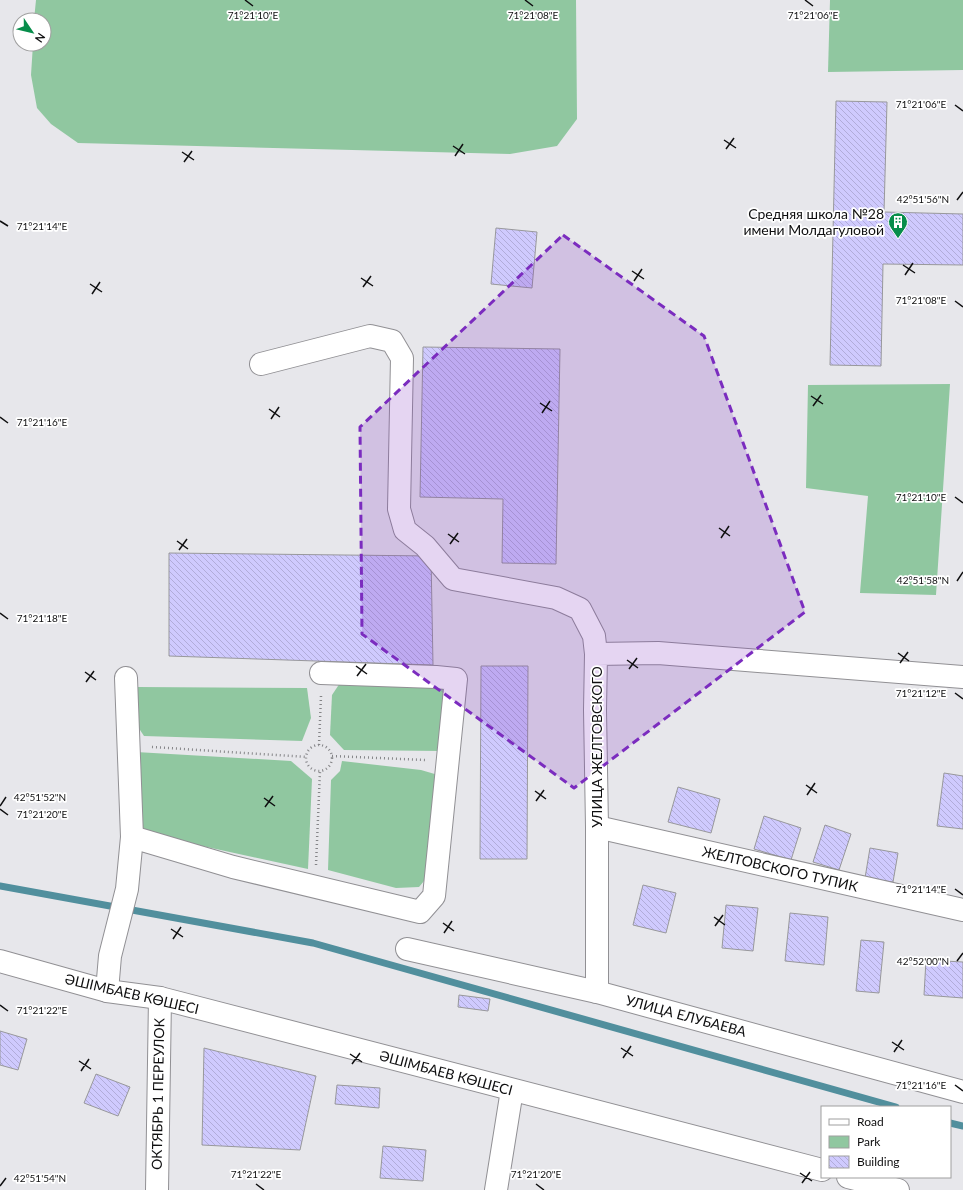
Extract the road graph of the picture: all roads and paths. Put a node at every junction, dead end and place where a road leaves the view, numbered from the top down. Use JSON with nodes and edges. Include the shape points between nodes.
{"nodes":[{"id":1,"x":261,"y":364,"type":"dead end"},
{"id":2,"x":596,"y":654,"type":"junction"},
{"id":3,"x":321,"y":673,"type":"joint"},
{"id":4,"x":963,"y":677,"type":"edge"},
{"id":5,"x":126,"y":678,"type":"dead end"},
{"id":6,"x":319,"y":745,"type":"junction"},
{"id":7,"x":128,"y":746,"type":"junction"},
{"id":8,"x":332,"y":756,"type":"junction"},
{"id":9,"x":307,"y":757,"type":"junction"},
{"id":10,"x":448,"y":761,"type":"junction"},
{"id":11,"x":320,"y":771,"type":"junction"},
{"id":12,"x":597,"y":828,"type":"junction"},
{"id":13,"x":132,"y":837,"type":"junction"},
{"id":14,"x":316,"y":886,"type":"junction"},
{"id":15,"x":963,"y":910,"type":"edge"},
{"id":16,"x":407,"y":949,"type":"dead end"},
{"id":17,"x":0,"y":961,"type":"edge"},
{"id":18,"x":107,"y":991,"type":"junction"},
{"id":19,"x":597,"y":992,"type":"junction"},
{"id":20,"x":160,"y":998,"type":"junction"},
{"id":21,"x":512,"y":1090,"type":"junction"},
{"id":22,"x":963,"y":1092,"type":"edge"},
{"id":23,"x":821,"y":1170,"type":"edge"},
{"id":24,"x":852,"y":1178,"type":"edge"},
{"id":25,"x":157,"y":1190,"type":"edge"},
{"id":26,"x":496,"y":1190,"type":"edge"},
{"id":27,"x":898,"y":1190,"type":"edge"}],
"edges":[{"from":1,"to":2,"type":"street","via":[[370,336],[392,341],[402,358],[399,509],[405,530],[425,546],[453,579],[556,598],[580,609],[594,636]]},
{"from":2,"to":4,"type":"street","name":"УЛИЦА ЖЕЛТОВСКОГО","via":[[658,653]]},
{"from":2,"to":12,"type":"street","name":"УЛИЦА ЖЕЛТОВСКОГО"},
{"from":3,"to":6,"type":"path"},
{"from":3,"to":10,"type":"street","via":[[456,679]]},
{"from":5,"to":7,"type":"street"},
{"from":6,"to":8,"type":"path","via":[[330,750]]},
{"from":6,"to":9,"type":"path","via":[[307,752]]},
{"from":7,"to":9,"type":"path"},
{"from":7,"to":13,"type":"street"},
{"from":8,"to":10,"type":"path"},
{"from":8,"to":11,"type":"path","via":[[329,768]]},
{"from":9,"to":11,"type":"path","via":[[306,761],[311,769]]},
{"from":10,"to":14,"type":"street","via":[[434,896],[420,912]]},
{"from":11,"to":14,"type":"path"},
{"from":12,"to":15,"type":"street","name":"ЖЕЛТОВСКОГО ТУПИК"},
{"from":12,"to":19,"type":"street","name":"УЛИЦА ЖЕЛТОВСКОГО"},
{"from":13,"to":14,"type":"street","via":[[233,867]]},
{"from":13,"to":18,"type":"street","via":[[127,889],[110,956]]},
{"from":16,"to":19,"type":"street","name":"УЛИЦА ЕЛУБАЕВА"},
{"from":17,"to":18,"type":"street","name":"ӘШІМБАЕВ КӨШЕСІ"},
{"from":18,"to":20,"type":"street","name":"ӘШІМБАЕВ КӨШЕСІ"},
{"from":19,"to":22,"type":"street","name":"УЛИЦА ЕЛУБАЕВА"},
{"from":20,"to":21,"type":"street","name":"ӘШІМБАЕВ КӨШЕСІ"},
{"from":20,"to":25,"type":"street","name":"ОКТЯБРЬ 1 ПЕРЕУЛОК"},
{"from":21,"to":23,"type":"street","name":"ӘШІМБАЕВ КӨШЕСІ"},
{"from":21,"to":26,"type":"street"},
{"from":24,"to":27,"type":"street"}]}
